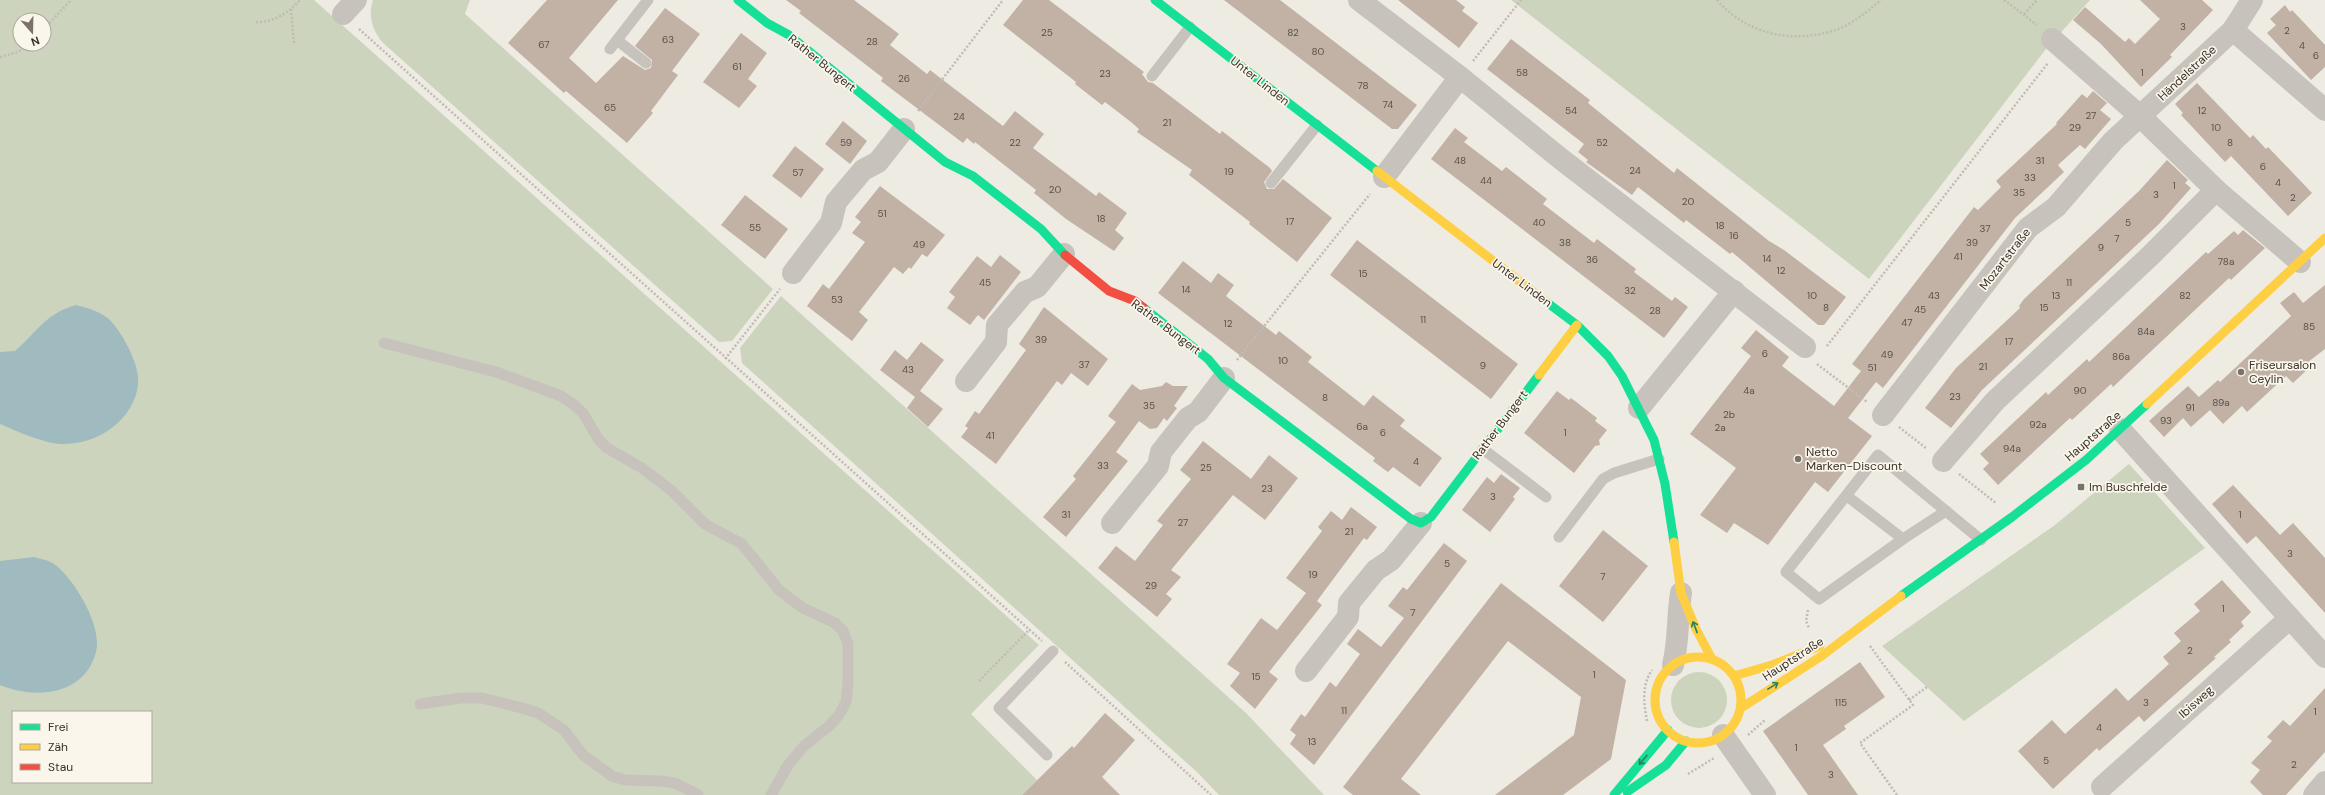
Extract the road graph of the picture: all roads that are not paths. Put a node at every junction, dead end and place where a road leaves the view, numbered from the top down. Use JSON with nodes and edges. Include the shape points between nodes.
{"nodes":[{"id":1,"x":648,"y":0,"type":"edge"},
{"id":2,"x":738,"y":0,"type":"edge"},
{"id":3,"x":1155,"y":0,"type":"edge"},
{"id":4,"x":1358,"y":0,"type":"edge"},
{"id":5,"x":2252,"y":0,"type":"edge"},
{"id":6,"x":1190,"y":27,"type":"junction"},
{"id":7,"x":2233,"y":30,"type":"junction"},
{"id":8,"x":617,"y":40,"type":"junction"},
{"id":9,"x":2056,"y":43,"type":"road end"},
{"id":10,"x":610,"y":49,"type":"dead end"},
{"id":11,"x":646,"y":63,"type":"dead end"},
{"id":12,"x":1152,"y":76,"type":"dead end"},
{"id":13,"x":1460,"y":77,"type":"junction"},
{"id":14,"x":2325,"y":110,"type":"edge"},
{"id":15,"x":2140,"y":116,"type":"junction"},
{"id":16,"x":1317,"y":125,"type":"junction"},
{"id":17,"x":904,"y":129,"type":"junction"},
{"id":18,"x":1384,"y":177,"type":"junction"},
{"id":19,"x":1271,"y":183,"type":"dead end"},
{"id":20,"x":2216,"y":190,"type":"junction"},
{"id":21,"x":2325,"y":238,"type":"edge"},
{"id":22,"x":1064,"y":254,"type":"junction"},
{"id":23,"x":2300,"y":262,"type":"junction"},
{"id":24,"x":793,"y":273,"type":"road end"},
{"id":25,"x":1734,"y":291,"type":"junction"},
{"id":26,"x":1577,"y":325,"type":"junction"},
{"id":27,"x":384,"y":343,"type":"dead end"},
{"id":28,"x":1815,"y":353,"type":"road end"},
{"id":29,"x":1224,"y":378,"type":"junction"},
{"id":30,"x":966,"y":381,"type":"dead end"},
{"id":31,"x":1639,"y":408,"type":"junction"},
{"id":32,"x":1883,"y":415,"type":"road end"},
{"id":33,"x":2120,"y":429,"type":"junction"},
{"id":34,"x":1482,"y":449,"type":"junction"},
{"id":35,"x":1659,"y":459,"type":"junction"},
{"id":36,"x":1943,"y":461,"type":"road end"},
{"id":37,"x":1846,"y":496,"type":"junction"},
{"id":38,"x":1546,"y":497,"type":"dead end"},
{"id":39,"x":1946,"y":511,"type":"junction"},
{"id":40,"x":1112,"y":523,"type":"dead end"},
{"id":41,"x":1422,"y":523,"type":"junction"},
{"id":42,"x":1559,"y":537,"type":"dead end"},
{"id":43,"x":1903,"y":539,"type":"junction"},
{"id":44,"x":1981,"y":540,"type":"junction"},
{"id":45,"x":1681,"y":593,"type":"junction"},
{"id":46,"x":2290,"y":618,"type":"junction"},
{"id":47,"x":1857,"y":628,"type":"junction"},
{"id":48,"x":1053,"y":651,"type":"road end"},
{"id":49,"x":2325,"y":657,"type":"edge"},
{"id":50,"x":1712,"y":659,"type":"junction"},
{"id":51,"x":1664,"y":666,"type":"junction"},
{"id":52,"x":1306,"y":671,"type":"dead end"},
{"id":53,"x":1734,"y":676,"type":"junction"},
{"id":54,"x":420,"y":704,"type":"dead end"},
{"id":55,"x":1740,"y":708,"type":"junction"},
{"id":56,"x":1668,"y":730,"type":"junction"},
{"id":57,"x":1723,"y":735,"type":"junction"},
{"id":58,"x":1686,"y":741,"type":"junction"},
{"id":59,"x":1047,"y":755,"type":"dead end"},
{"id":60,"x":2325,"y":782,"type":"edge"},
{"id":61,"x":2102,"y":787,"type":"dead end"},
{"id":62,"x":698,"y":795,"type":"edge"},
{"id":63,"x":771,"y":795,"type":"edge"},
{"id":64,"x":1614,"y":795,"type":"edge"},
{"id":65,"x":1622,"y":795,"type":"edge"},
{"id":66,"x":1765,"y":795,"type":"edge"},
{"id":67,"x":2314,"y":795,"type":"edge"}],
"edges":[{"from":1,"to":8,"type":"lane"},
{"from":2,"to":17,"type":"street","name":"Rather Bungert","via":[[767,23],[789,35]]},
{"from":3,"to":6,"type":"street","name":"Unter Linden"},
{"from":4,"to":13,"type":"street"},
{"from":5,"to":7,"type":"street","name":"Händelstraße"},
{"from":6,"to":12,"type":"lane"},
{"from":6,"to":16,"type":"street","name":"Unter Linden"},
{"from":7,"to":14,"type":"street"},
{"from":7,"to":15,"type":"street","name":"Händelstraße"},
{"from":8,"to":10,"type":"lane"},
{"from":8,"to":11,"type":"lane"},
{"from":9,"to":15,"type":"street"},
{"from":13,"to":18,"type":"street"},
{"from":13,"to":25,"type":"street","via":[[1561,159]]},
{"from":15,"to":20,"type":"street"},
{"from":15,"to":32,"type":"street","name":"Mozartstraße","via":[[2113,141],[2056,206],[2028,228]]},
{"from":16,"to":18,"type":"street","name":"Unter Linden"},
{"from":16,"to":19,"type":"lane"},
{"from":17,"to":22,"type":"street","name":"Rather Bungert","via":[[946,162],[973,176],[1041,229]]},
{"from":17,"to":24,"type":"street","via":[[878,162],[863,170],[836,202],[831,223]]},
{"from":18,"to":26,"type":"street","name":"Unter Linden"},
{"from":20,"to":23,"type":"street"},
{"from":20,"to":36,"type":"street","via":[[2149,257],[1995,401]]},
{"from":21,"to":23,"type":"street","name":"Hauptstraße"},
{"from":22,"to":29,"type":"street","name":"Rather Bungert","via":[[1109,291],[1135,301],[1208,359]]},
{"from":22,"to":30,"type":"street","via":[[1038,287],[1025,292],[997,325],[996,342]]},
{"from":23,"to":33,"type":"street","name":"Hauptstraße"},
{"from":25,"to":28,"type":"street"},
{"from":25,"to":31,"type":"street"},
{"from":26,"to":31,"type":"street","name":"Unter Linden","via":[[1608,356]]},
{"from":26,"to":34,"type":"street","name":"Rather Bungert"},
{"from":27,"to":63,"type":"lane","via":[[496,372],[561,396],[574,404],[607,448],[642,468],[672,490],[705,524],[742,544],[779,590],[803,608],[835,623],[843,631],[848,644],[846,702],[834,720],[804,746],[788,765]]},
{"from":29,"to":40,"type":"street","via":[[1198,412],[1188,418],[1161,452],[1158,466]]},
{"from":29,"to":41,"type":"street","name":"Rather Bungert","via":[[1411,519]]},
{"from":31,"to":35,"type":"street","name":"Unter Linden","via":[[1654,440]]},
{"from":33,"to":44,"type":"street","name":"Hauptstraße"},
{"from":33,"to":46,"type":"street"},
{"from":34,"to":38,"type":"lane"},
{"from":34,"to":41,"type":"street","name":"Rather Bungert","via":[[1431,517]]},
{"from":35,"to":42,"type":"lane","via":[[1603,479]]},
{"from":35,"to":45,"type":"street","name":"Unter Linden","via":[[1672,523]]},
{"from":37,"to":39,"type":"lane","via":[[1878,455]]},
{"from":37,"to":43,"type":"lane"},
{"from":37,"to":43,"type":"lane","via":[[1786,572],[1819,599]]},
{"from":39,"to":43,"type":"lane"},
{"from":39,"to":44,"type":"lane"},
{"from":41,"to":52,"type":"street","name":"Rather Bungert","via":[[1391,560],[1376,570],[1349,603],[1348,617]]},
{"from":44,"to":47,"type":"street","name":"Hauptstraße"},
{"from":50,"to":45,"type":"street","name":"Unter Linden","one_way":true},
{"from":45,"to":51,"type":"street","name":"Unter Linden","via":[[1677,617],[1677,648]]},
{"from":46,"to":49,"type":"street"},
{"from":46,"to":61,"type":"street","name":"Ibisweg"},
{"from":47,"to":53,"type":"street","name":"Hauptstraße","via":[[1808,651]]},
{"from":55,"to":47,"type":"street","name":"Hauptstraße","one_way":true,"via":[[1823,655]]},
{"from":48,"to":59,"type":"lane","via":[[999,708]]},
{"from":50,"to":51,"type":"street","via":[[1691,657]]},
{"from":50,"to":53,"type":"street"},
{"from":51,"to":56,"type":"street","via":[[1655,697],[1658,715]]},
{"from":53,"to":55,"type":"street","via":[[1741,696]]},
{"from":54,"to":62,"type":"lane","via":[[461,698],[482,698],[527,710],[551,720],[564,730],[583,755],[612,776],[625,780],[675,783]]},
{"from":55,"to":57,"type":"street","via":[[1732,727]]},
{"from":56,"to":58,"type":"street"},
{"from":56,"to":64,"type":"street","one_way":true},
{"from":57,"to":58,"type":"street","via":[[1710,741]]},
{"from":57,"to":66,"type":"street"},
{"from":58,"to":65,"type":"street","via":[[1666,765]]},
{"from":60,"to":67,"type":"street"}]}
